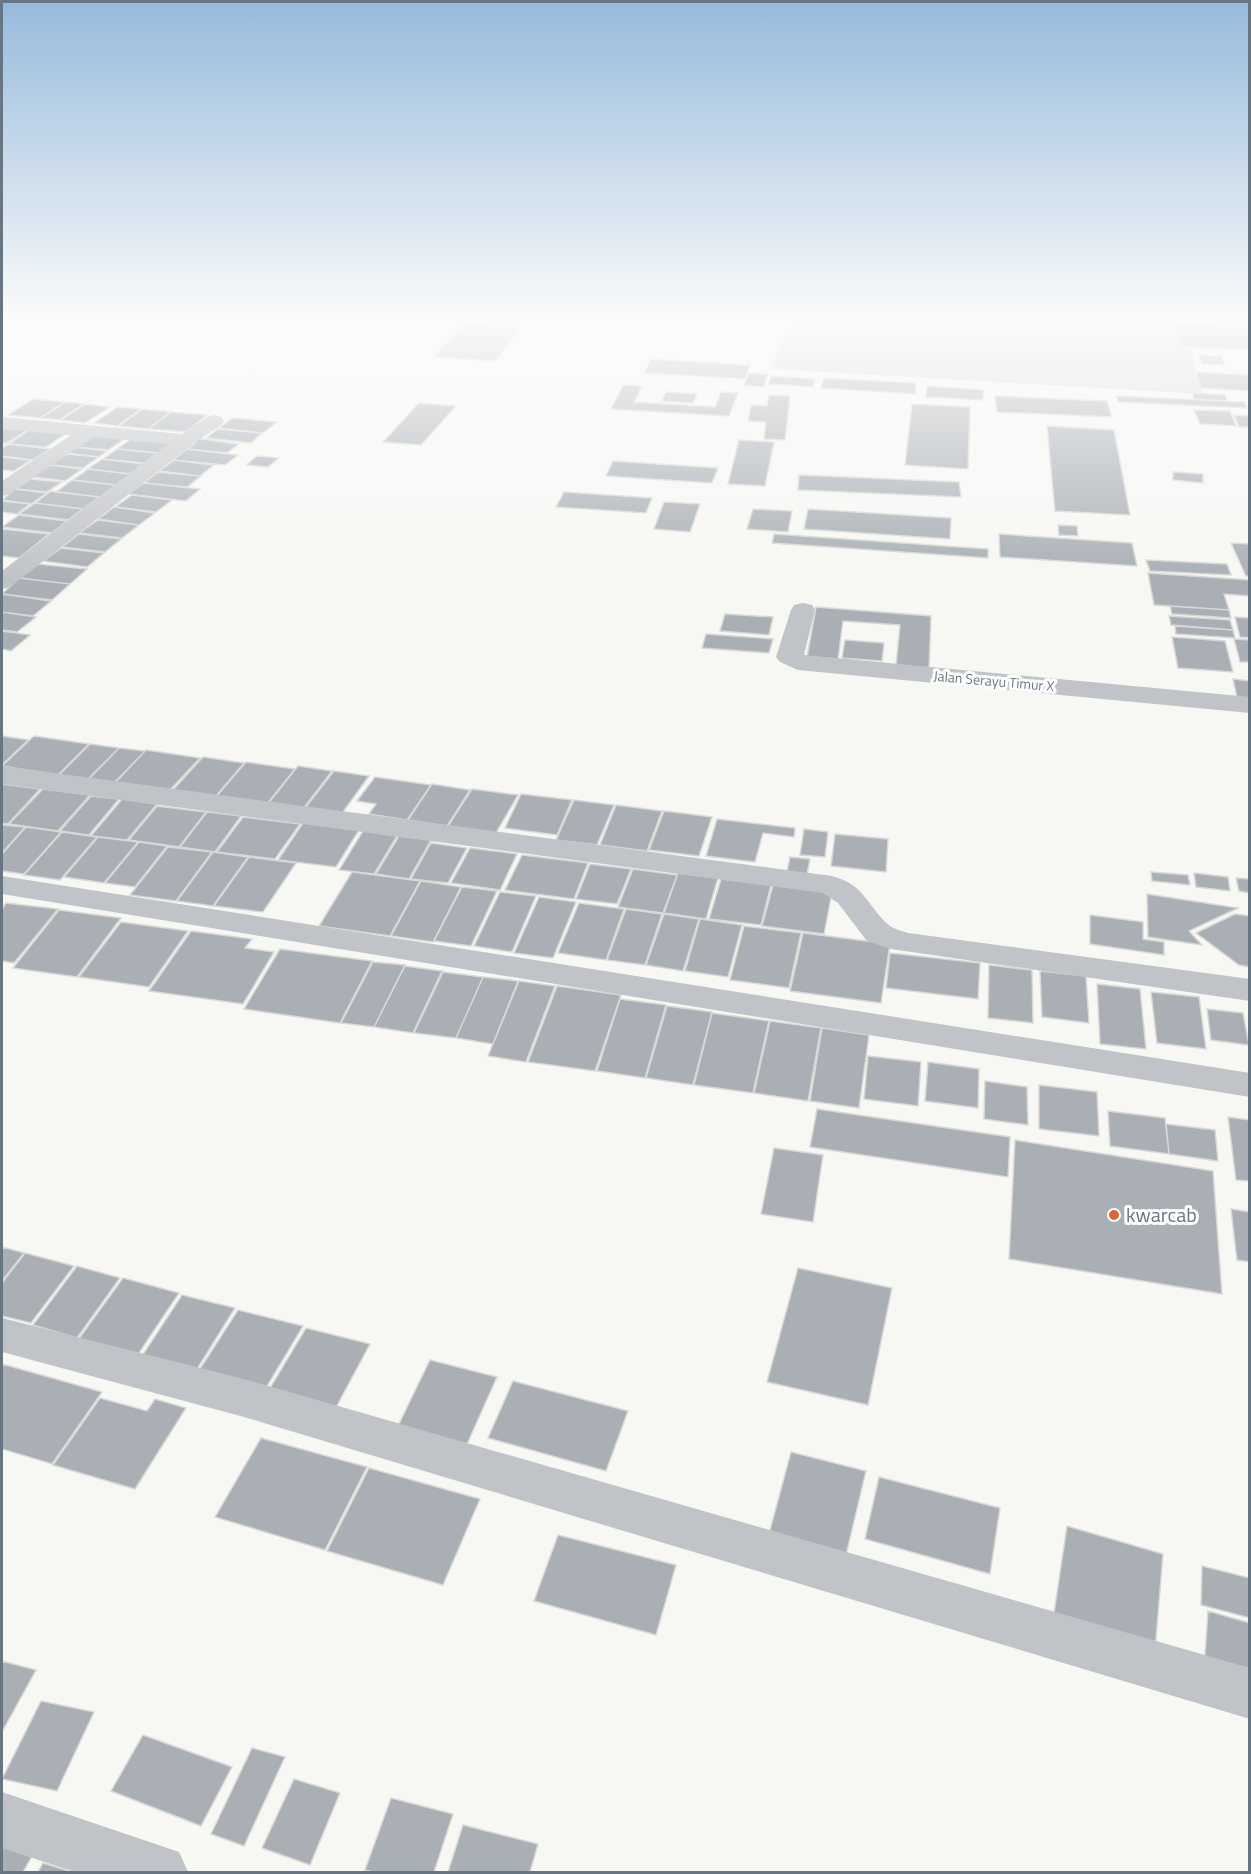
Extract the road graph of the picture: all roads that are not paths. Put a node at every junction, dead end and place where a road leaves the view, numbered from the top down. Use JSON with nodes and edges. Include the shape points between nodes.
{"nodes":[{"id":1,"x":214,"y":421,"type":"dead end"},
{"id":2,"x":2,"y":423,"type":"edge"},
{"id":3,"x":89,"y":432,"type":"junction"},
{"id":4,"x":186,"y":440,"type":"junction"},
{"id":5,"x":2,"y":490,"type":"edge"},
{"id":6,"x":13,"y":563,"type":"edge"},
{"id":7,"x":2,"y":582,"type":"edge"},
{"id":8,"x":803,"y":610,"type":"dead end"},
{"id":9,"x":1250,"y":705,"type":"edge"},
{"id":10,"x":2,"y":775,"type":"edge"},
{"id":11,"x":2,"y":885,"type":"edge"},
{"id":12,"x":1250,"y":990,"type":"edge"},
{"id":13,"x":1250,"y":1085,"type":"edge"},
{"id":14,"x":2,"y":1335,"type":"edge"},
{"id":15,"x":1250,"y":1694,"type":"edge"},
{"id":16,"x":2,"y":1820,"type":"edge"},
{"id":17,"x":159,"y":1872,"type":"edge"}],
"edges":[{"from":1,"to":4,"type":"street"},
{"from":2,"to":3,"type":"street"},
{"from":3,"to":4,"type":"street"},
{"from":3,"to":5,"type":"street"},
{"from":4,"to":6,"type":"street"},
{"from":6,"to":7,"type":"street"},
{"from":8,"to":9,"type":"street","name":"Jalan Serayu Timur X","via":[[789,657],[798,662]]},
{"from":10,"to":12,"type":"street","via":[[832,885],[849,896],[879,934],[903,942]]},
{"from":11,"to":13,"type":"street"},
{"from":14,"to":15,"type":"street","via":[[244,1398]]},
{"from":16,"to":17,"type":"street"}]}
